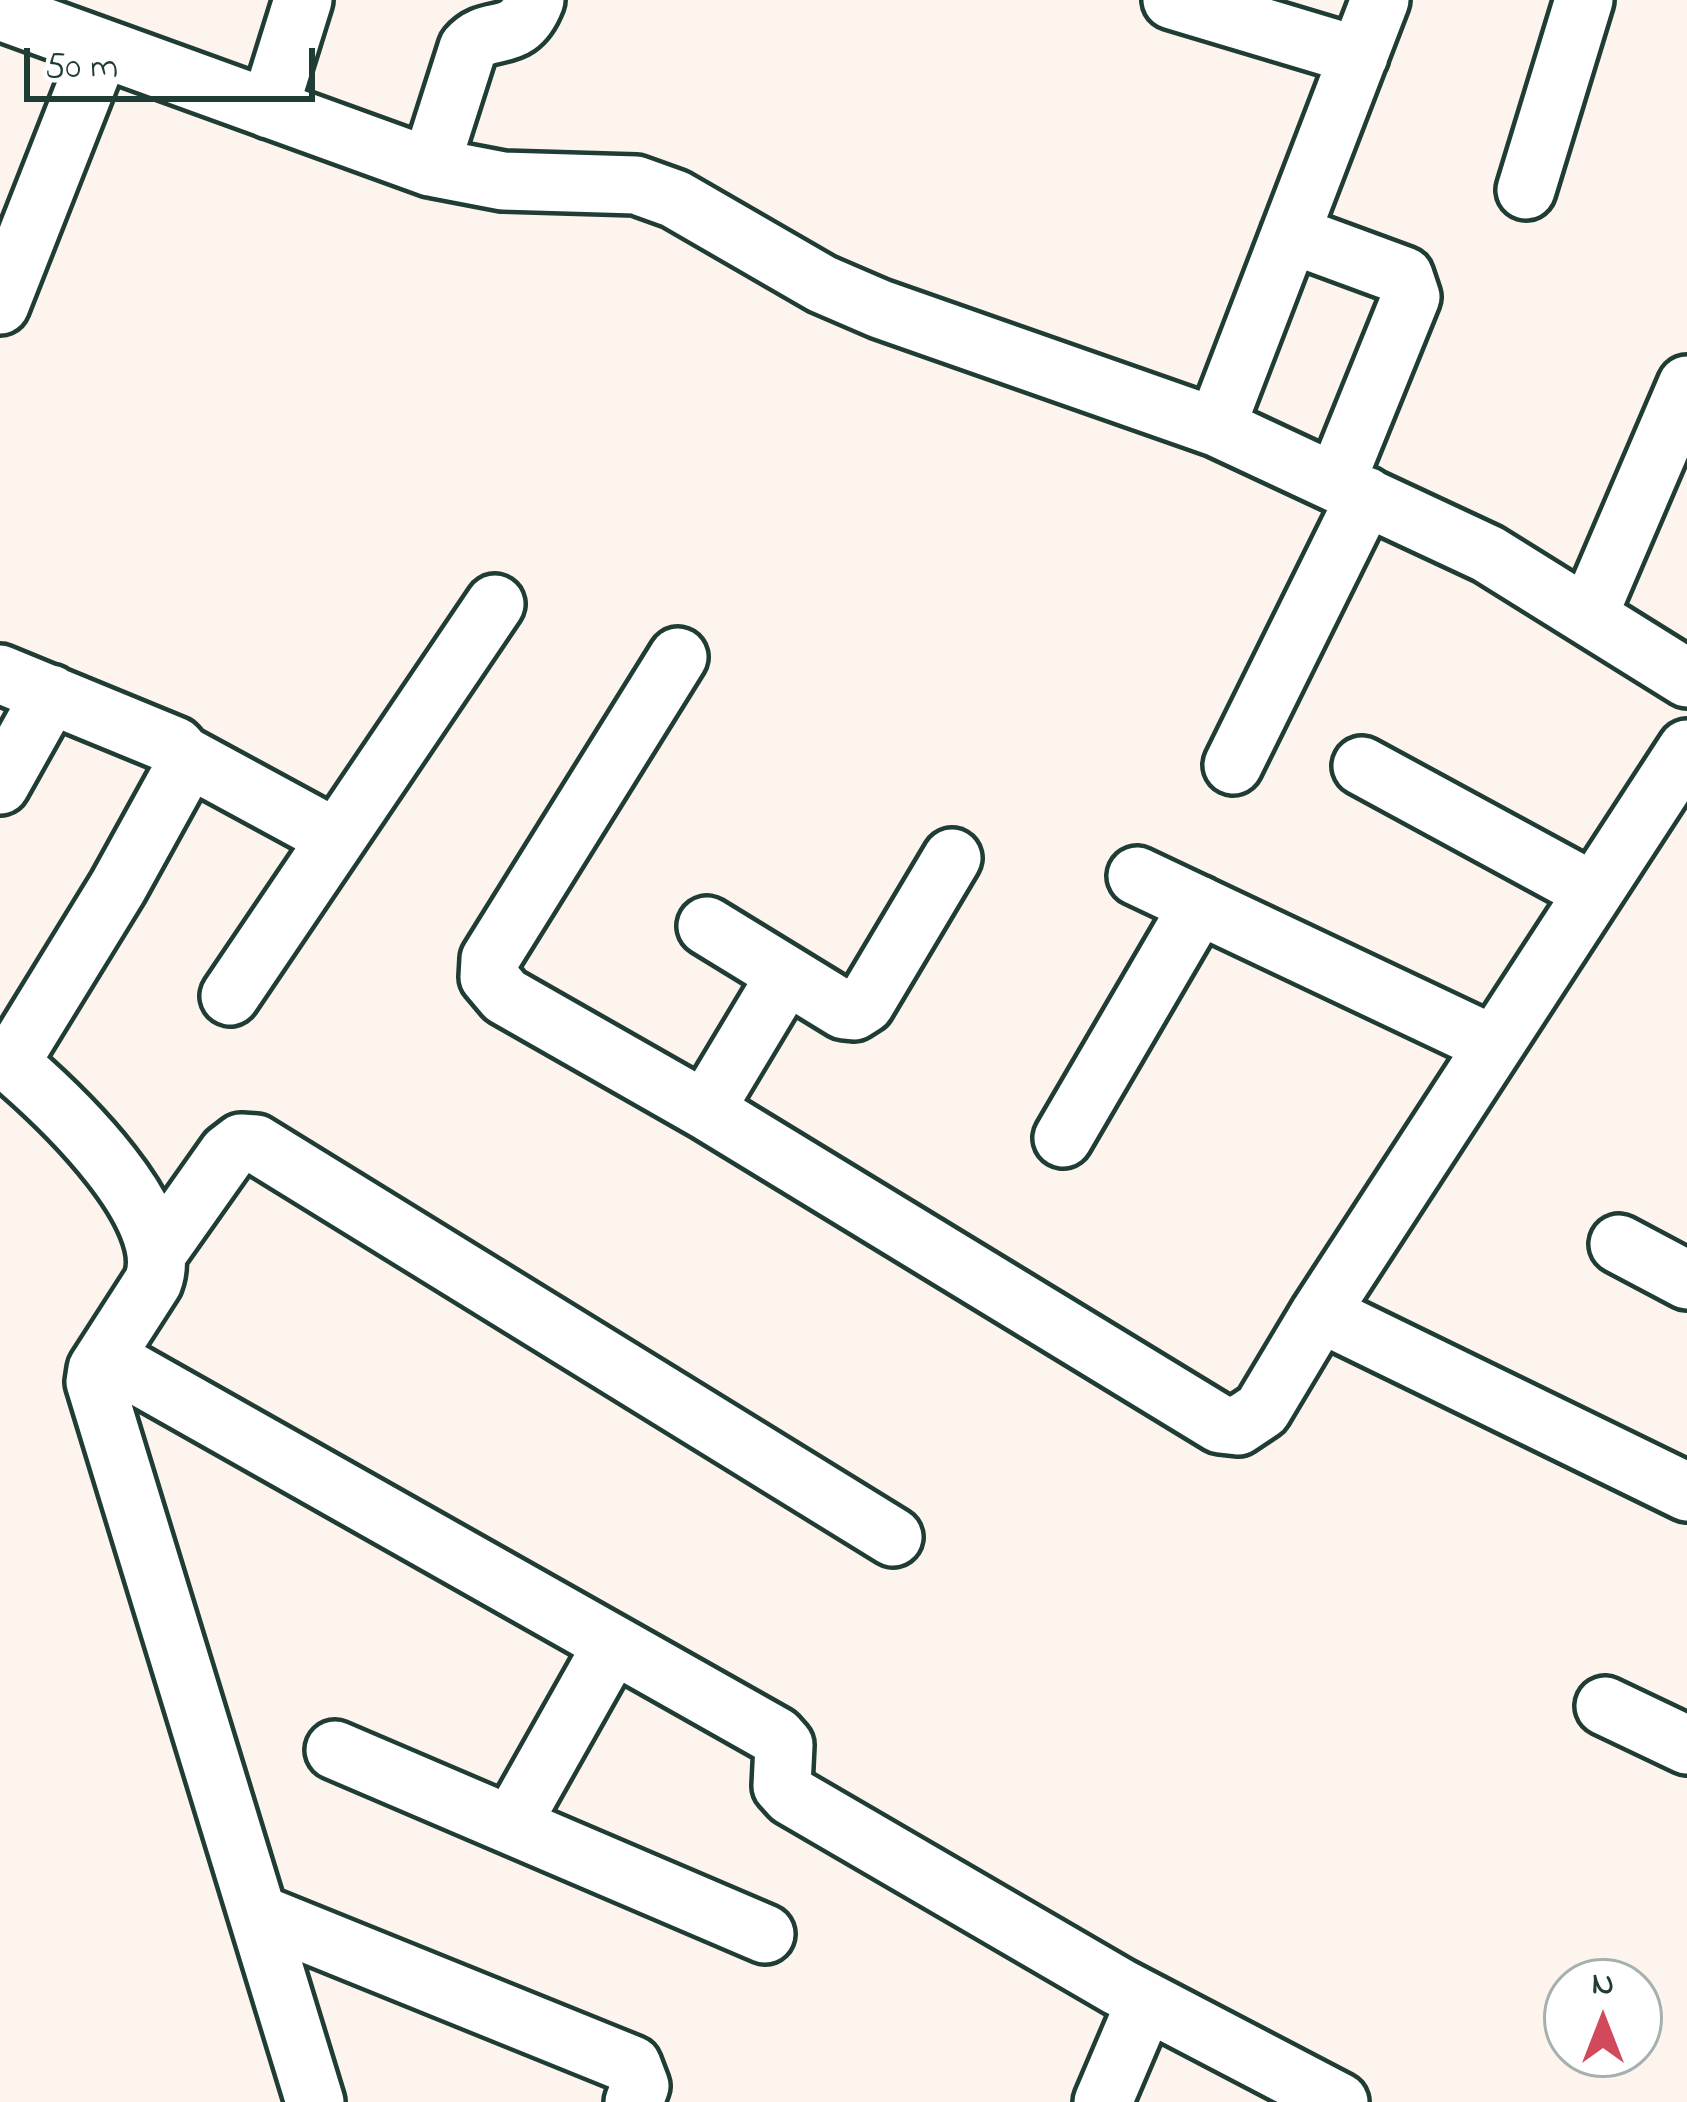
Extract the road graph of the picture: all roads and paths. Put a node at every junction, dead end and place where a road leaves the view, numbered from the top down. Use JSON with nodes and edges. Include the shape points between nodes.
{"nodes":[{"id":1,"x":303,"y":0,"type":"edge"},
{"id":2,"x":536,"y":0,"type":"edge"},
{"id":3,"x":1172,"y":0,"type":"edge"},
{"id":4,"x":1380,"y":0,"type":"edge"},
{"id":5,"x":1584,"y":0,"type":"edge"},
{"id":6,"x":0,"y":10,"type":"edge"},
{"id":7,"x":101,"y":48,"type":"junction"},
{"id":8,"x":1359,"y":56,"type":"junction"},
{"id":9,"x":269,"y":109,"type":"junction"},
{"id":10,"x":430,"y":167,"type":"junction"},
{"id":11,"x":1526,"y":190,"type":"dead end"},
{"id":12,"x":1290,"y":233,"type":"junction"},
{"id":13,"x":0,"y":305,"type":"edge"},
{"id":14,"x":1687,"y":385,"type":"edge"},
{"id":15,"x":1216,"y":427,"type":"junction"},
{"id":16,"x":1351,"y":489,"type":"junction"},
{"id":17,"x":495,"y":604,"type":"dead end"},
{"id":18,"x":1588,"y":616,"type":"junction"},
{"id":19,"x":678,"y":657,"type":"dead end"},
{"id":20,"x":1687,"y":678,"type":"edge"},
{"id":21,"x":26,"y":684,"type":"edge"},
{"id":22,"x":1687,"y":749,"type":"edge"},
{"id":23,"x":183,"y":755,"type":"junction"},
{"id":24,"x":1233,"y":765,"type":"dead end"},
{"id":25,"x":1362,"y":766,"type":"dead end"},
{"id":26,"x":0,"y":785,"type":"edge"},
{"id":27,"x":334,"y":837,"type":"junction"},
{"id":28,"x":952,"y":858,"type":"dead end"},
{"id":29,"x":1137,"y":876,"type":"dead end"},
{"id":30,"x":1594,"y":892,"type":"junction"},
{"id":31,"x":1199,"y":905,"type":"junction"},
{"id":32,"x":707,"y":926,"type":"dead end"},
{"id":33,"x":786,"y":975,"type":"junction"},
{"id":34,"x":230,"y":996,"type":"dead end"},
{"id":35,"x":1494,"y":1045,"type":"junction"},
{"id":36,"x":705,"y":1110,"type":"junction"},
{"id":37,"x":1063,"y":1138,"type":"dead end"},
{"id":38,"x":1619,"y":1244,"type":"dead end"},
{"id":39,"x":158,"y":1252,"type":"junction"},
{"id":40,"x":1687,"y":1280,"type":"edge"},
{"id":41,"x":1320,"y":1313,"type":"junction"},
{"id":42,"x":105,"y":1357,"type":"junction"},
{"id":43,"x":1687,"y":1492,"type":"edge"},
{"id":44,"x":893,"y":1537,"type":"dead end"},
{"id":45,"x":613,"y":1644,"type":"junction"},
{"id":46,"x":1605,"y":1706,"type":"dead end"},
{"id":47,"x":1687,"y":1745,"type":"edge"},
{"id":48,"x":335,"y":1750,"type":"dead end"},
{"id":49,"x":511,"y":1825,"type":"junction"},
{"id":50,"x":259,"y":1914,"type":"junction"},
{"id":51,"x":765,"y":1934,"type":"dead end"},
{"id":52,"x":1146,"y":2001,"type":"junction"},
{"id":53,"x":315,"y":2102,"type":"edge"},
{"id":54,"x":634,"y":2102,"type":"edge"},
{"id":55,"x":1103,"y":2102,"type":"edge"},
{"id":56,"x":1339,"y":2102,"type":"edge"}],
"edges":[{"from":1,"to":9,"type":"street"},
{"from":2,"to":10,"type":"street","via":[[518,26],[469,48]]},
{"from":3,"to":8,"type":"street"},
{"from":4,"to":8,"type":"street"},
{"from":5,"to":11,"type":"street"},
{"from":6,"to":7,"type":"street"},
{"from":7,"to":9,"type":"street"},
{"from":7,"to":13,"type":"street"},
{"from":8,"to":12,"type":"street"},
{"from":9,"to":10,"type":"street"},
{"from":10,"to":15,"type":"street","via":[[502,182],[636,185],[841,292]]},
{"from":12,"to":15,"type":"street"},
{"from":12,"to":16,"type":"street","via":[[1410,285]]},
{"from":14,"to":18,"type":"street"},
{"from":15,"to":16,"type":"street"},
{"from":16,"to":18,"type":"street","via":[[1488,554]]},
{"from":16,"to":24,"type":"street"},
{"from":17,"to":27,"type":"street"},
{"from":18,"to":20,"type":"street"},
{"from":19,"to":36,"type":"street","via":[[490,958],[489,977],[506,996]]},
{"from":21,"to":23,"type":"street"},
{"from":21,"to":26,"type":"street"},
{"from":22,"to":30,"type":"street"},
{"from":23,"to":27,"type":"street"},
{"from":23,"to":39,"type":"street","via":[[182,771],[118,886],[13,1058],[126,1189]]},
{"from":25,"to":30,"type":"street"},
{"from":27,"to":34,"type":"street"},
{"from":28,"to":33,"type":"street","via":[[865,1004],[844,1010]]},
{"from":29,"to":31,"type":"street"},
{"from":30,"to":35,"type":"street"},
{"from":31,"to":35,"type":"street"},
{"from":31,"to":37,"type":"street"},
{"from":32,"to":33,"type":"street"},
{"from":33,"to":36,"type":"street"},
{"from":35,"to":41,"type":"street"},
{"from":36,"to":41,"type":"street","via":[[1220,1424],[1238,1426],[1262,1410]]},
{"from":38,"to":40,"type":"street"},
{"from":39,"to":42,"type":"street","via":[[153,1282]]},
{"from":39,"to":44,"type":"street","via":[[228,1153],[256,1144]]},
{"from":41,"to":43,"type":"street"},
{"from":42,"to":45,"type":"street"},
{"from":42,"to":50,"type":"street","via":[[94,1382],[98,1398]]},
{"from":45,"to":49,"type":"street"},
{"from":45,"to":52,"type":"street","via":[[776,1736],[784,1745],[782,1786],[791,1796]]},
{"from":46,"to":47,"type":"street"},
{"from":48,"to":49,"type":"street"},
{"from":49,"to":51,"type":"street"},
{"from":50,"to":53,"type":"street"},
{"from":50,"to":54,"type":"street","via":[[632,2065],[640,2086]]},
{"from":52,"to":55,"type":"street"},
{"from":52,"to":56,"type":"street"}]}
